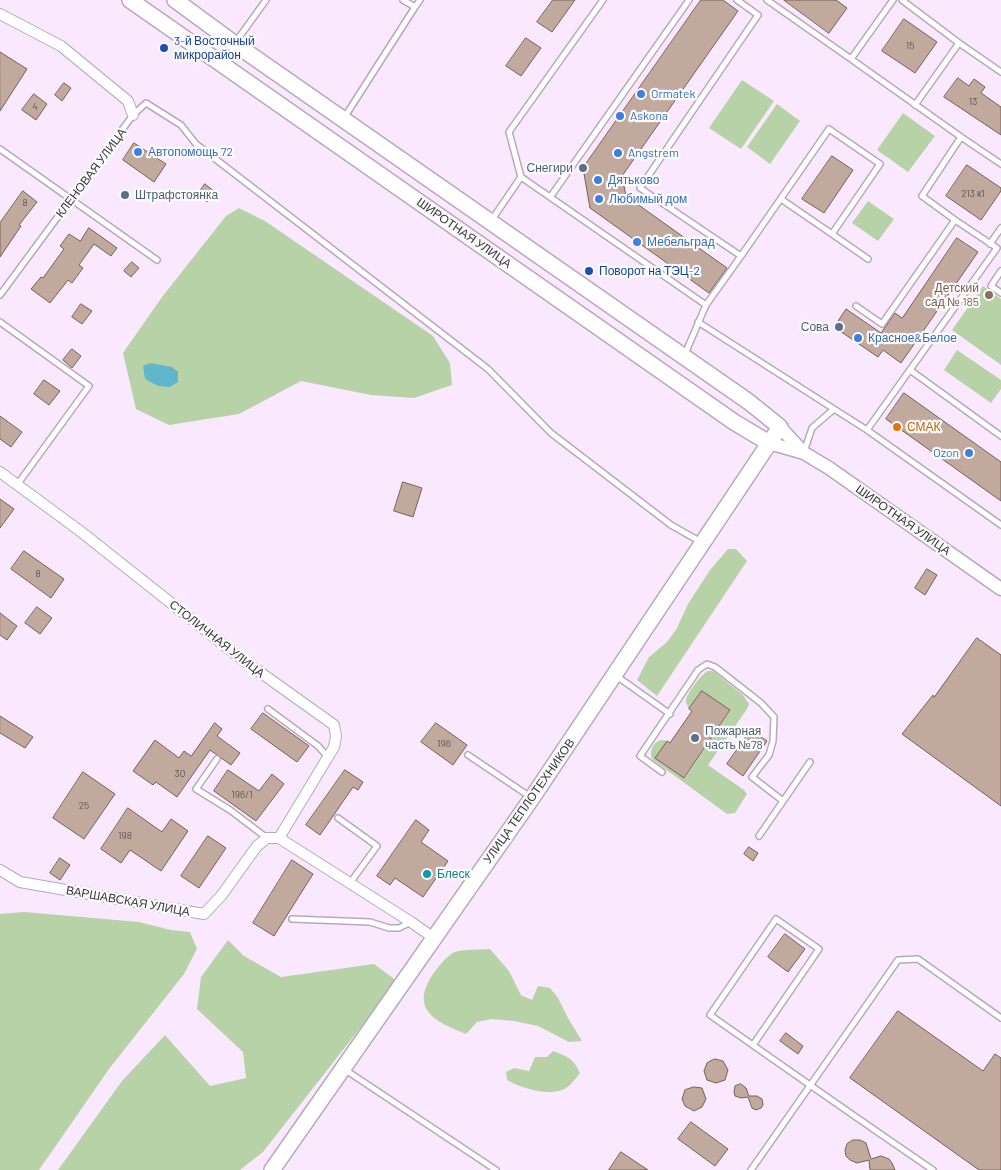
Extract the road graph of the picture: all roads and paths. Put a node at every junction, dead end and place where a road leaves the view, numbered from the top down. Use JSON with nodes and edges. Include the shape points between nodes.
{"nodes":[{"id":1,"x":130,"y":0,"type":"edge"},
{"id":2,"x":175,"y":0,"type":"edge"},
{"id":3,"x":266,"y":0,"type":"edge"},
{"id":4,"x":404,"y":0,"type":"edge"},
{"id":5,"x":420,"y":0,"type":"edge"},
{"id":6,"x":603,"y":0,"type":"edge"},
{"id":7,"x":689,"y":0,"type":"edge"},
{"id":8,"x":737,"y":0,"type":"edge"},
{"id":9,"x":767,"y":0,"type":"edge"},
{"id":10,"x":893,"y":0,"type":"edge"},
{"id":11,"x":902,"y":0,"type":"edge"},
{"id":12,"x":415,"y":7,"type":"junction"},
{"id":13,"x":0,"y":14,"type":"edge"},
{"id":14,"x":960,"y":43,"type":"junction"},
{"id":15,"x":235,"y":44,"type":"junction"},
{"id":16,"x":851,"y":59,"type":"junction"},
{"id":17,"x":1001,"y":72,"type":"edge"},
{"id":18,"x":916,"y":104,"type":"junction"},
{"id":19,"x":133,"y":115,"type":"junction"},
{"id":20,"x":344,"y":119,"type":"junction"},
{"id":21,"x":961,"y":137,"type":"junction"},
{"id":22,"x":0,"y":149,"type":"edge"},
{"id":23,"x":1001,"y":164,"type":"edge"},
{"id":24,"x":521,"y":176,"type":"junction"},
{"id":25,"x":551,"y":196,"type":"junction"},
{"id":26,"x":71,"y":199,"type":"junction"},
{"id":27,"x":781,"y":199,"type":"junction"},
{"id":28,"x":955,"y":220,"type":"junction"},
{"id":29,"x":490,"y":222,"type":"junction"},
{"id":30,"x":1001,"y":228,"type":"edge"},
{"id":31,"x":832,"y":234,"type":"junction"},
{"id":32,"x":990,"y":244,"type":"junction"},
{"id":33,"x":741,"y":256,"type":"junction"},
{"id":34,"x":868,"y":259,"type":"dead end"},
{"id":35,"x":157,"y":260,"type":"dead end"},
{"id":36,"x":1001,"y":272,"type":"edge"},
{"id":37,"x":1001,"y":293,"type":"edge"},
{"id":38,"x":0,"y":295,"type":"edge"},
{"id":39,"x":706,"y":305,"type":"junction"},
{"id":40,"x":856,"y":306,"type":"dead end"},
{"id":41,"x":0,"y":322,"type":"edge"},
{"id":42,"x":698,"y":322,"type":"junction"},
{"id":43,"x":684,"y":356,"type":"junction"},
{"id":44,"x":910,"y":370,"type":"junction"},
{"id":45,"x":834,"y":409,"type":"junction"},
{"id":46,"x":780,"y":427,"type":"junction"},
{"id":47,"x":867,"y":430,"type":"junction"},
{"id":48,"x":1001,"y":436,"type":"edge"},
{"id":49,"x":769,"y":444,"type":"junction"},
{"id":50,"x":804,"y":453,"type":"junction"},
{"id":51,"x":0,"y":472,"type":"edge"},
{"id":52,"x":17,"y":485,"type":"junction"},
{"id":53,"x":1001,"y":525,"type":"edge"},
{"id":54,"x":703,"y":543,"type":"junction"},
{"id":55,"x":1001,"y":589,"type":"edge"},
{"id":56,"x":615,"y":675,"type":"junction"},
{"id":57,"x":268,"y":709,"type":"dead end"},
{"id":58,"x":670,"y":714,"type":"junction"},
{"id":59,"x":468,"y":755,"type":"dead end"},
{"id":60,"x":328,"y":757,"type":"junction"},
{"id":61,"x":217,"y":759,"type":"dead end"},
{"id":62,"x":810,"y":762,"type":"dead end"},
{"id":63,"x":662,"y":772,"type":"dead end"},
{"id":64,"x":532,"y":798,"type":"junction"},
{"id":65,"x":783,"y":801,"type":"junction"},
{"id":66,"x":338,"y":818,"type":"dead end"},
{"id":67,"x":759,"y":836,"type":"dead end"},
{"id":68,"x":267,"y":838,"type":"junction"},
{"id":69,"x":279,"y":838,"type":"junction"},
{"id":70,"x":0,"y":870,"type":"edge"},
{"id":71,"x":350,"y":883,"type":"junction"},
{"id":72,"x":292,"y":919,"type":"dead end"},
{"id":73,"x":411,"y":922,"type":"junction"},
{"id":74,"x":434,"y":938,"type":"junction"},
{"id":75,"x":1001,"y":1018,"type":"edge"},
{"id":76,"x":752,"y":1045,"type":"junction"},
{"id":77,"x":343,"y":1068,"type":"junction"},
{"id":78,"x":810,"y":1086,"type":"junction"},
{"id":79,"x":272,"y":1170,"type":"edge"},
{"id":80,"x":496,"y":1170,"type":"edge"},
{"id":81,"x":751,"y":1170,"type":"edge"},
{"id":82,"x":933,"y":1170,"type":"edge"}],
"edges":[{"from":1,"to":49,"type":"main road","name":"ШИРОТНАЯ УЛИЦА"},
{"from":2,"to":15,"type":"main road","name":"ШИРОТНАЯ УЛИЦА"},
{"from":3,"to":15,"type":"lane"},
{"from":4,"to":12,"type":"lane"},
{"from":5,"to":12,"type":"lane"},
{"from":6,"to":24,"type":"lane","via":[[509,132]]},
{"from":7,"to":25,"type":"lane"},
{"from":8,"to":33,"type":"lane","via":[[758,15],[640,188]]},
{"from":9,"to":16,"type":"lane"},
{"from":10,"to":16,"type":"lane"},
{"from":11,"to":14,"type":"lane"},
{"from":12,"to":20,"type":"lane"},
{"from":13,"to":19,"type":"street","name":"КЛЕНОВАЯ УЛИЦА","via":[[61,46],[128,101]]},
{"from":14,"to":17,"type":"lane"},
{"from":14,"to":18,"type":"lane"},
{"from":15,"to":20,"type":"main road","name":"ШИРОТНАЯ УЛИЦА"},
{"from":16,"to":18,"type":"lane"},
{"from":18,"to":21,"type":"lane"},
{"from":19,"to":26,"type":"lane","name":"КЛЕНОВАЯ УЛИЦА"},
{"from":19,"to":54,"type":"lane","via":[[146,102],[181,125],[196,144],[488,368],[551,433],[671,525]]},
{"from":20,"to":29,"type":"main road","name":"ШИРОТНАЯ УЛИЦА"},
{"from":21,"to":23,"type":"lane"},
{"from":21,"to":28,"type":"lane","via":[[922,196]]},
{"from":22,"to":26,"type":"lane"},
{"from":24,"to":25,"type":"lane"},
{"from":24,"to":29,"type":"lane"},
{"from":25,"to":39,"type":"lane"},
{"from":26,"to":35,"type":"lane"},
{"from":26,"to":38,"type":"lane","name":"КЛЕНОВАЯ УЛИЦА"},
{"from":27,"to":31,"type":"lane"},
{"from":27,"to":31,"type":"lane","via":[[829,129],[880,164]]},
{"from":27,"to":33,"type":"lane"},
{"from":28,"to":32,"type":"lane"},
{"from":28,"to":40,"type":"lane","via":[[882,324]]},
{"from":29,"to":43,"type":"main road","name":"ШИРОТНАЯ УЛИЦА"},
{"from":30,"to":32,"type":"lane"},
{"from":31,"to":34,"type":"lane"},
{"from":32,"to":44,"type":"lane","via":[[997,248]]},
{"from":33,"to":39,"type":"lane"},
{"from":36,"to":37,"type":"lane","via":[[991,286]]},
{"from":39,"to":42,"type":"lane"},
{"from":41,"to":52,"type":"lane","via":[[89,386]]},
{"from":42,"to":43,"type":"lane"},
{"from":42,"to":45,"type":"lane"},
{"from":43,"to":46,"type":"main road","name":"ШИРОТНАЯ УЛИЦА"},
{"from":44,"to":47,"type":"lane"},
{"from":44,"to":48,"type":"lane"},
{"from":45,"to":47,"type":"lane"},
{"from":45,"to":50,"type":"lane","via":[[812,428]]},
{"from":46,"to":49,"type":"main road","name":"УЛИЦА ТЕПЛОТЕХНИКОВ"},
{"from":46,"to":50,"type":"street","name":"ШИРОТНАЯ УЛИЦА"},
{"from":47,"to":53,"type":"lane"},
{"from":49,"to":50,"type":"street","name":"ШИРОТНАЯ УЛИЦА"},
{"from":49,"to":54,"type":"main road","name":"УЛИЦА ТЕПЛОТЕХНИКОВ"},
{"from":50,"to":55,"type":"street","name":"ШИРОТНАЯ УЛИЦА"},
{"from":51,"to":52,"type":"street","name":"СТОЛИЧНАЯ УЛИЦА"},
{"from":52,"to":60,"type":"street","name":"СТОЛИЧНАЯ УЛИЦА","via":[[243,660],[334,725],[334,747]]},
{"from":54,"to":56,"type":"main road","name":"УЛИЦА ТЕПЛОТЕХНИКОВ"},
{"from":56,"to":58,"type":"lane"},
{"from":56,"to":64,"type":"main road","name":"УЛИЦА ТЕПЛОТЕХНИКОВ"},
{"from":57,"to":60,"type":"lane"},
{"from":58,"to":63,"type":"lane","via":[[640,756]]},
{"from":58,"to":65,"type":"lane","via":[[698,670],[707,664],[715,667],[774,717],[769,755],[752,777]]},
{"from":59,"to":64,"type":"lane"},
{"from":60,"to":69,"type":"street","name":"СТОЛИЧНАЯ УЛИЦА"},
{"from":61,"to":68,"type":"lane","via":[[196,789]]},
{"from":62,"to":65,"type":"lane"},
{"from":64,"to":74,"type":"main road","name":"УЛИЦА ТЕПЛОТЕХНИКОВ"},
{"from":65,"to":67,"type":"lane"},
{"from":66,"to":71,"type":"lane","via":[[376,846]]},
{"from":68,"to":69,"type":"street"},
{"from":68,"to":70,"type":"street","name":"ВАРШАВСКАЯ УЛИЦА","via":[[257,846],[204,914],[20,882]]},
{"from":69,"to":71,"type":"street"},
{"from":71,"to":73,"type":"street"},
{"from":72,"to":73,"type":"lane","via":[[370,922],[390,928]]},
{"from":73,"to":74,"type":"street"},
{"from":74,"to":77,"type":"main road","name":"УЛИЦА ТЕПЛОТЕХНИКОВ"},
{"from":75,"to":78,"type":"lane","via":[[918,959],[898,960]]},
{"from":76,"to":76,"type":"lane","via":[[819,949],[776,919],[710,1015]]},
{"from":76,"to":78,"type":"lane"},
{"from":77,"to":79,"type":"main road","name":"УЛИЦА ТЕПЛОТЕХНИКОВ"},
{"from":77,"to":80,"type":"lane"},
{"from":78,"to":81,"type":"lane"},
{"from":78,"to":82,"type":"lane"}]}
